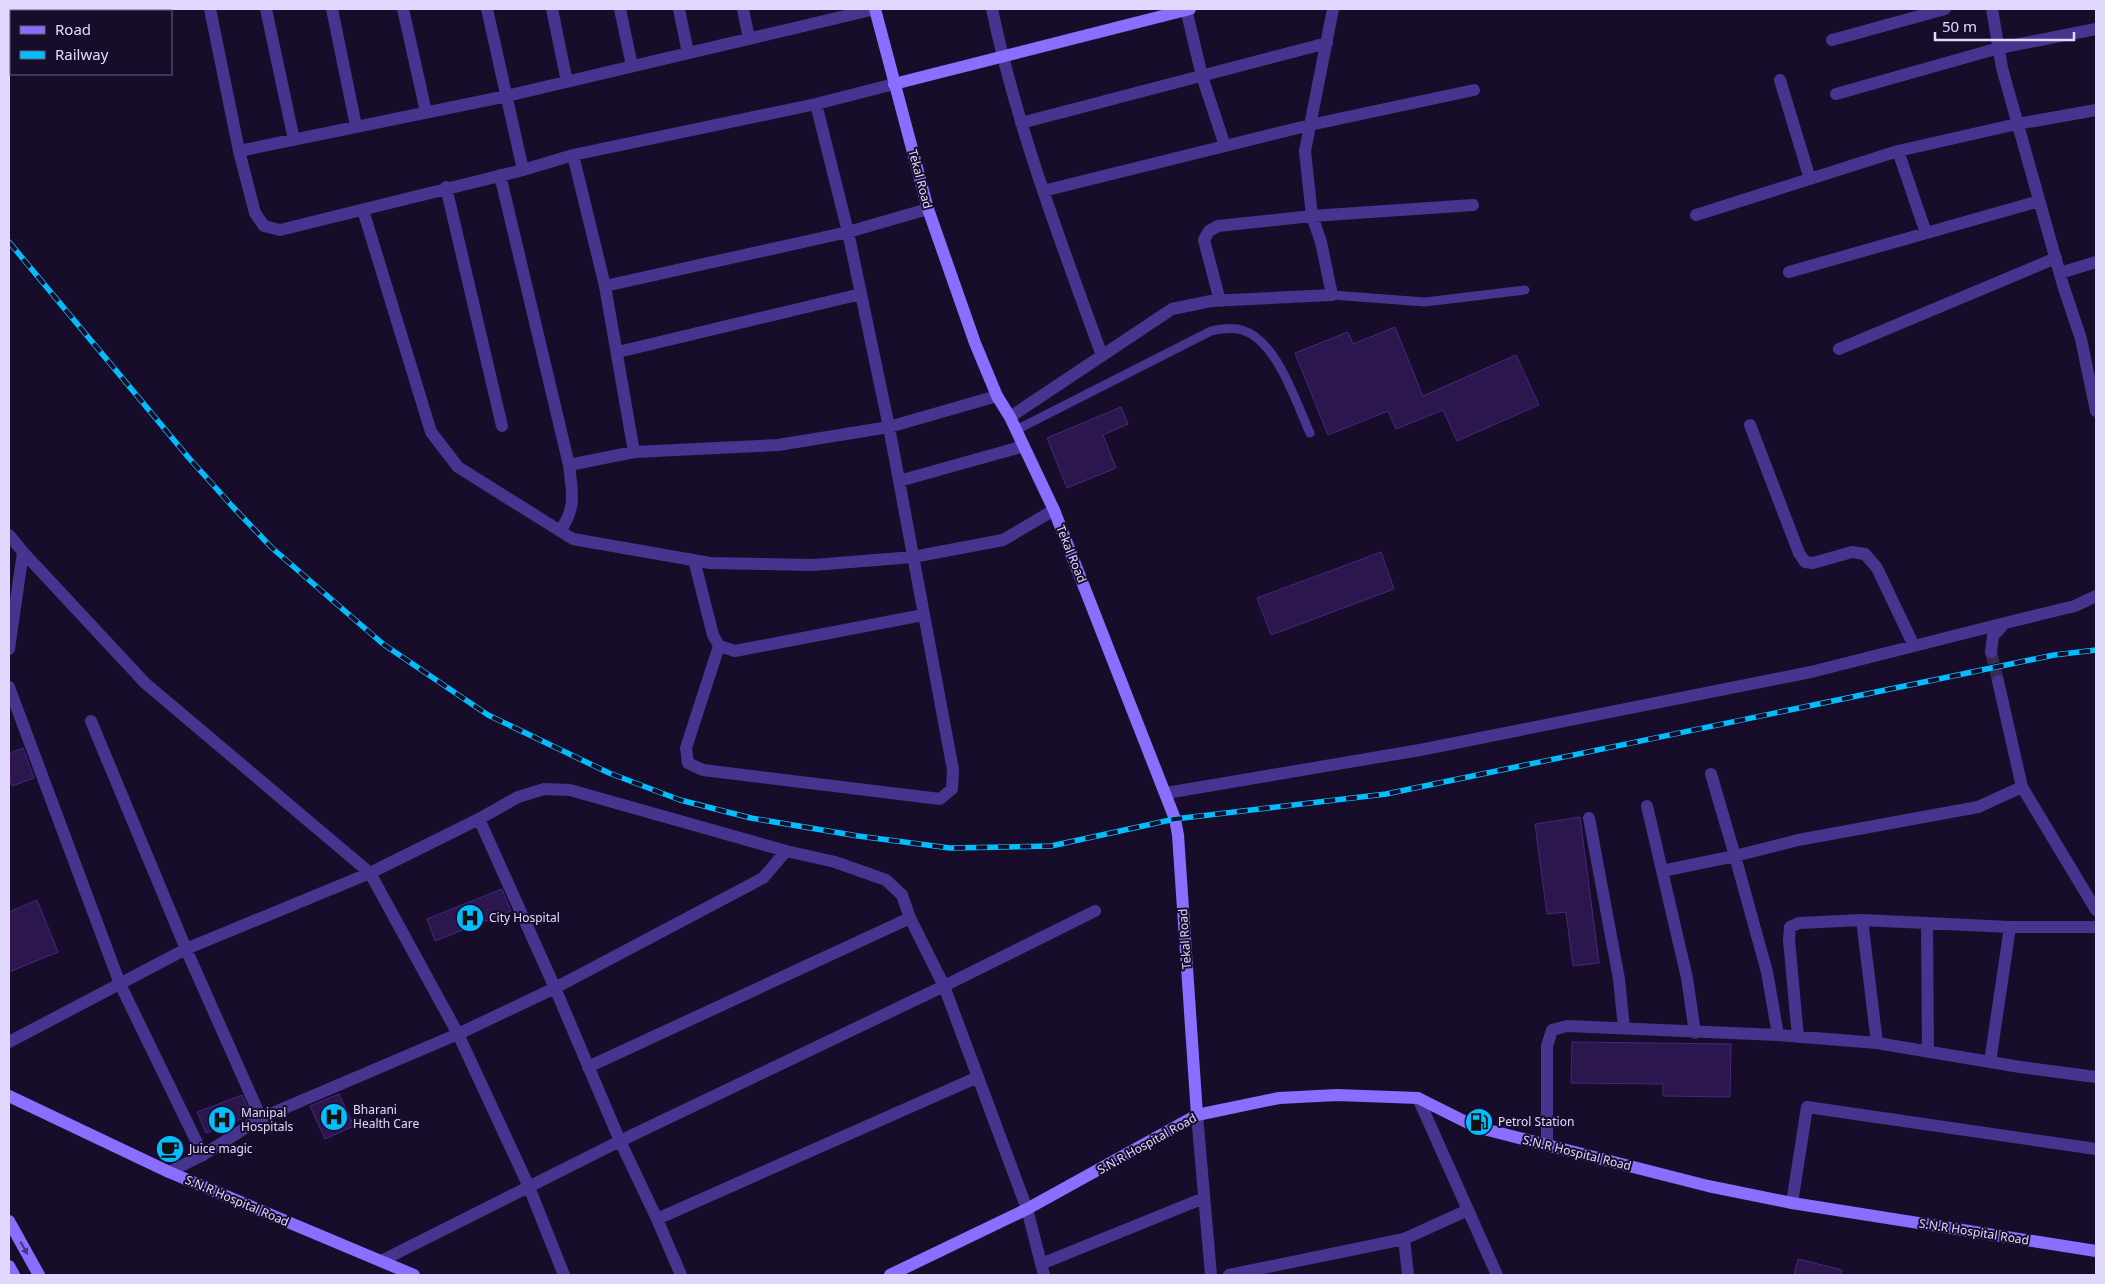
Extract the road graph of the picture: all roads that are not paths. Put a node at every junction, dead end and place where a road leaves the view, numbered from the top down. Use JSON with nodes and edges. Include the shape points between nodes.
{"nodes":[{"id":1,"x":210,"y":9,"type":"edge"},
{"id":2,"x":266,"y":9,"type":"edge"},
{"id":3,"x":332,"y":9,"type":"edge"},
{"id":4,"x":403,"y":9,"type":"edge"},
{"id":5,"x":487,"y":9,"type":"edge"},
{"id":6,"x":552,"y":9,"type":"edge"},
{"id":7,"x":620,"y":9,"type":"edge"},
{"id":8,"x":679,"y":9,"type":"edge"},
{"id":9,"x":743,"y":9,"type":"edge"},
{"id":10,"x":875,"y":9,"type":"edge"},
{"id":11,"x":992,"y":9,"type":"edge"},
{"id":12,"x":1187,"y":9,"type":"edge"},
{"id":13,"x":1333,"y":9,"type":"edge"},
{"id":14,"x":1945,"y":9,"type":"edge"},
{"id":15,"x":1992,"y":9,"type":"edge"},
{"id":16,"x":2096,"y":29,"type":"edge"},
{"id":17,"x":749,"y":39,"type":"junction"},
{"id":18,"x":1832,"y":40,"type":"dead end"},
{"id":19,"x":1327,"y":43,"type":"junction"},
{"id":20,"x":1998,"y":48,"type":"junction"},
{"id":21,"x":688,"y":53,"type":"junction"},
{"id":22,"x":1002,"y":56,"type":"junction"},
{"id":23,"x":632,"y":66,"type":"junction"},
{"id":24,"x":1202,"y":76,"type":"junction"},
{"id":25,"x":1780,"y":80,"type":"dead end"},
{"id":26,"x":567,"y":82,"type":"junction"},
{"id":27,"x":894,"y":84,"type":"junction"},
{"id":28,"x":1474,"y":90,"type":"dead end"},
{"id":29,"x":1836,"y":94,"type":"dead end"},
{"id":30,"x":507,"y":96,"type":"junction"},
{"id":31,"x":816,"y":104,"type":"junction"},
{"id":32,"x":2096,"y":110,"type":"edge"},
{"id":33,"x":426,"y":112,"type":"junction"},
{"id":34,"x":1021,"y":123,"type":"junction"},
{"id":35,"x":2017,"y":124,"type":"junction"},
{"id":36,"x":1310,"y":125,"type":"junction"},
{"id":37,"x":356,"y":126,"type":"junction"},
{"id":38,"x":294,"y":140,"type":"junction"},
{"id":39,"x":1225,"y":146,"type":"junction"},
{"id":40,"x":239,"y":151,"type":"junction"},
{"id":41,"x":1898,"y":151,"type":"junction"},
{"id":42,"x":573,"y":155,"type":"junction"},
{"id":43,"x":523,"y":170,"type":"junction"},
{"id":44,"x":500,"y":175,"type":"junction"},
{"id":45,"x":1810,"y":180,"type":"junction"},
{"id":46,"x":446,"y":187,"type":"junction"},
{"id":47,"x":1043,"y":192,"type":"junction"},
{"id":48,"x":2039,"y":201,"type":"junction"},
{"id":49,"x":1473,"y":205,"type":"dead end"},
{"id":50,"x":928,"y":209,"type":"junction"},
{"id":51,"x":363,"y":210,"type":"junction"},
{"id":52,"x":1696,"y":215,"type":"dead end"},
{"id":53,"x":1312,"y":216,"type":"junction"},
{"id":54,"x":848,"y":232,"type":"junction"},
{"id":55,"x":1926,"y":233,"type":"junction"},
{"id":56,"x":2056,"y":258,"type":"junction"},
{"id":57,"x":2096,"y":262,"type":"edge"},
{"id":58,"x":1789,"y":272,"type":"dead end"},
{"id":59,"x":2060,"y":273,"type":"junction"},
{"id":60,"x":606,"y":286,"type":"junction"},
{"id":61,"x":1525,"y":290,"type":"dead end"},
{"id":62,"x":861,"y":294,"type":"junction"},
{"id":63,"x":1332,"y":295,"type":"junction"},
{"id":64,"x":1220,"y":301,"type":"junction"},
{"id":65,"x":1839,"y":349,"type":"dead end"},
{"id":66,"x":618,"y":352,"type":"junction"},
{"id":67,"x":1102,"y":356,"type":"junction"},
{"id":68,"x":997,"y":396,"type":"junction"},
{"id":69,"x":2096,"y":410,"type":"edge"},
{"id":70,"x":1010,"y":417,"type":"junction"},
{"id":71,"x":1750,"y":425,"type":"dead end"},
{"id":72,"x":502,"y":426,"type":"dead end"},
{"id":73,"x":889,"y":426,"type":"junction"},
{"id":74,"x":1016,"y":430,"type":"junction"},
{"id":75,"x":1310,"y":434,"type":"dead end"},
{"id":76,"x":1024,"y":446,"type":"junction"},
{"id":77,"x":634,"y":452,"type":"junction"},
{"id":78,"x":569,"y":464,"type":"junction"},
{"id":79,"x":899,"y":481,"type":"junction"},
{"id":80,"x":1054,"y":510,"type":"junction"},
{"id":81,"x":560,"y":531,"type":"junction"},
{"id":82,"x":9,"y":535,"type":"edge"},
{"id":83,"x":22,"y":552,"type":"junction"},
{"id":84,"x":913,"y":557,"type":"junction"},
{"id":85,"x":694,"y":560,"type":"junction"},
{"id":86,"x":2096,"y":596,"type":"edge"},
{"id":87,"x":923,"y":615,"type":"junction"},
{"id":88,"x":2005,"y":623,"type":"junction"},
{"id":89,"x":719,"y":646,"type":"junction"},
{"id":90,"x":1914,"y":646,"type":"junction"},
{"id":91,"x":9,"y":649,"type":"edge"},
{"id":92,"x":1992,"y":652,"type":"tunnel mouth"},
{"id":93,"x":1998,"y":681,"type":"tunnel mouth"},
{"id":94,"x":9,"y":687,"type":"edge"},
{"id":95,"x":91,"y":721,"type":"dead end"},
{"id":96,"x":1711,"y":774,"type":"dead end"},
{"id":97,"x":2022,"y":787,"type":"junction"},
{"id":98,"x":1166,"y":793,"type":"junction"},
{"id":99,"x":1647,"y":806,"type":"dead end"},
{"id":100,"x":1589,"y":818,"type":"dead end"},
{"id":101,"x":480,"y":819,"type":"junction"},
{"id":102,"x":786,"y":851,"type":"junction"},
{"id":103,"x":1735,"y":856,"type":"junction"},
{"id":104,"x":1662,"y":871,"type":"junction"},
{"id":105,"x":370,"y":873,"type":"junction"},
{"id":106,"x":2096,"y":910,"type":"edge"},
{"id":107,"x":1096,"y":911,"type":"dead end"},
{"id":108,"x":910,"y":918,"type":"junction"},
{"id":109,"x":1862,"y":920,"type":"junction"},
{"id":110,"x":1927,"y":923,"type":"junction"},
{"id":111,"x":2010,"y":927,"type":"junction"},
{"id":112,"x":2096,"y":927,"type":"edge"},
{"id":113,"x":186,"y":949,"type":"junction"},
{"id":114,"x":120,"y":984,"type":"junction"},
{"id":115,"x":944,"y":986,"type":"junction"},
{"id":116,"x":555,"y":988,"type":"junction"},
{"id":117,"x":1624,"y":1028,"type":"junction"},
{"id":118,"x":1695,"y":1033,"type":"junction"},
{"id":119,"x":458,"y":1034,"type":"junction"},
{"id":120,"x":1778,"y":1035,"type":"junction"},
{"id":121,"x":1798,"y":1037,"type":"junction"},
{"id":122,"x":9,"y":1042,"type":"edge"},
{"id":123,"x":1877,"y":1043,"type":"junction"},
{"id":124,"x":1928,"y":1052,"type":"junction"},
{"id":125,"x":1990,"y":1062,"type":"junction"},
{"id":126,"x":588,"y":1067,"type":"junction"},
{"id":127,"x":2096,"y":1077,"type":"edge"},
{"id":128,"x":978,"y":1078,"type":"junction"},
{"id":129,"x":9,"y":1096,"type":"edge"},
{"id":130,"x":1418,"y":1098,"type":"junction"},
{"id":131,"x":1197,"y":1114,"type":"junction"},
{"id":132,"x":261,"y":1118,"type":"junction"},
{"id":133,"x":620,"y":1141,"type":"junction"},
{"id":134,"x":1547,"y":1145,"type":"junction"},
{"id":135,"x":2096,"y":1149,"type":"edge"},
{"id":136,"x":203,"y":1155,"type":"junction"},
{"id":137,"x":169,"y":1172,"type":"junction"},
{"id":138,"x":529,"y":1187,"type":"junction"},
{"id":139,"x":1204,"y":1198,"type":"junction"},
{"id":140,"x":1792,"y":1203,"type":"junction"},
{"id":141,"x":1027,"y":1209,"type":"junction"},
{"id":142,"x":1468,"y":1210,"type":"junction"},
{"id":143,"x":657,"y":1219,"type":"junction"},
{"id":144,"x":9,"y":1221,"type":"edge"},
{"id":145,"x":1404,"y":1239,"type":"junction"},
{"id":146,"x":2096,"y":1251,"type":"edge"},
{"id":147,"x":381,"y":1261,"type":"junction"},
{"id":148,"x":9,"y":1266,"type":"edge"},
{"id":149,"x":1043,"y":1270,"type":"edge"},
{"id":150,"x":14,"y":1275,"type":"edge"},
{"id":151,"x":39,"y":1275,"type":"edge"},
{"id":152,"x":414,"y":1275,"type":"edge"},
{"id":153,"x":564,"y":1275,"type":"edge"},
{"id":154,"x":681,"y":1275,"type":"edge"},
{"id":155,"x":890,"y":1275,"type":"edge"},
{"id":156,"x":1211,"y":1275,"type":"edge"},
{"id":157,"x":1229,"y":1275,"type":"edge"},
{"id":158,"x":1408,"y":1275,"type":"edge"},
{"id":159,"x":1497,"y":1275,"type":"edge"}],
"edges":[{"from":1,"to":40,"type":"street"},
{"from":2,"to":38,"type":"street"},
{"from":3,"to":37,"type":"street"},
{"from":4,"to":33,"type":"street"},
{"from":5,"to":30,"type":"street"},
{"from":6,"to":26,"type":"street"},
{"from":7,"to":23,"type":"street"},
{"from":8,"to":21,"type":"street"},
{"from":9,"to":17,"type":"street"},
{"from":10,"to":17,"type":"street"},
{"from":10,"to":27,"type":"main road","name":"Tekal Road"},
{"from":11,"to":22,"type":"street"},
{"from":12,"to":22,"type":"main road"},
{"from":12,"to":24,"type":"street"},
{"from":13,"to":19,"type":"street"},
{"from":14,"to":18,"type":"street"},
{"from":15,"to":20,"type":"street"},
{"from":16,"to":20,"type":"street"},
{"from":17,"to":21,"type":"street"},
{"from":19,"to":24,"type":"street"},
{"from":19,"to":36,"type":"street"},
{"from":20,"to":29,"type":"street"},
{"from":20,"to":35,"type":"street"},
{"from":21,"to":23,"type":"street"},
{"from":22,"to":27,"type":"main road"},
{"from":22,"to":34,"type":"street"},
{"from":23,"to":26,"type":"street"},
{"from":24,"to":34,"type":"street"},
{"from":24,"to":39,"type":"street"},
{"from":25,"to":45,"type":"street"},
{"from":26,"to":30,"type":"street"},
{"from":27,"to":31,"type":"street"},
{"from":27,"to":50,"type":"main road","name":"Tekal Road"},
{"from":28,"to":36,"type":"street"},
{"from":30,"to":33,"type":"street"},
{"from":30,"to":43,"type":"street"},
{"from":31,"to":42,"type":"street"},
{"from":31,"to":54,"type":"street"},
{"from":32,"to":35,"type":"street"},
{"from":33,"to":37,"type":"street"},
{"from":34,"to":47,"type":"street"},
{"from":35,"to":41,"type":"street"},
{"from":35,"to":48,"type":"street"},
{"from":36,"to":39,"type":"street"},
{"from":36,"to":53,"type":"street","via":[[1305,151]]},
{"from":37,"to":38,"type":"street"},
{"from":38,"to":40,"type":"street"},
{"from":39,"to":47,"type":"street"},
{"from":40,"to":51,"type":"street","via":[[255,213],[264,226],[280,230]]},
{"from":41,"to":45,"type":"street"},
{"from":41,"to":55,"type":"street"},
{"from":42,"to":43,"type":"street"},
{"from":42,"to":60,"type":"street"},
{"from":43,"to":44,"type":"street"},
{"from":44,"to":46,"type":"street"},
{"from":44,"to":78,"type":"street"},
{"from":45,"to":52,"type":"street"},
{"from":46,"to":51,"type":"street"},
{"from":46,"to":72,"type":"street"},
{"from":47,"to":67,"type":"street"},
{"from":48,"to":55,"type":"street"},
{"from":48,"to":56,"type":"street"},
{"from":49,"to":53,"type":"street"},
{"from":50,"to":54,"type":"street"},
{"from":50,"to":68,"type":"main road","name":"Tekal Road"},
{"from":51,"to":81,"type":"street","via":[[431,432],[458,467]]},
{"from":53,"to":63,"type":"street"},
{"from":53,"to":64,"type":"street","via":[[1218,226],[1209,231],[1204,240]]},
{"from":54,"to":60,"type":"street"},
{"from":54,"to":62,"type":"street"},
{"from":55,"to":58,"type":"street"},
{"from":56,"to":59,"type":"street"},
{"from":56,"to":65,"type":"street"},
{"from":57,"to":59,"type":"street"},
{"from":59,"to":69,"type":"street","via":[[2081,339]]},
{"from":60,"to":66,"type":"street"},
{"from":61,"to":63,"type":"lane","via":[[1425,302]]},
{"from":62,"to":66,"type":"street"},
{"from":62,"to":73,"type":"street"},
{"from":63,"to":64,"type":"street"},
{"from":64,"to":67,"type":"street","via":[[1172,309]]},
{"from":66,"to":77,"type":"street"},
{"from":67,"to":70,"type":"street"},
{"from":68,"to":70,"type":"main road","name":"Tekal Road"},
{"from":68,"to":73,"type":"street"},
{"from":70,"to":74,"type":"main road","name":"Tekal Road"},
{"from":71,"to":90,"type":"street","via":[[1805,562],[1852,552],[1865,554],[1877,568]]},
{"from":73,"to":77,"type":"street","via":[[778,444]]},
{"from":73,"to":79,"type":"street"},
{"from":74,"to":75,"type":"lane","via":[[1211,331],[1225,329],[1242,330],[1267,345]]},
{"from":74,"to":76,"type":"main road","name":"Tekal Road"},
{"from":76,"to":79,"type":"street"},
{"from":76,"to":80,"type":"main road","name":"Tekal Road"},
{"from":77,"to":78,"type":"street"},
{"from":78,"to":81,"type":"street","via":[[573,498],[570,517]]},
{"from":79,"to":84,"type":"street"},
{"from":80,"to":84,"type":"street","via":[[1003,540]]},
{"from":80,"to":98,"type":"main road","name":"Tekal Road"},
{"from":81,"to":85,"type":"street","via":[[573,539]]},
{"from":82,"to":83,"type":"street"},
{"from":83,"to":91,"type":"street"},
{"from":83,"to":105,"type":"street","via":[[145,683]]},
{"from":84,"to":85,"type":"street","via":[[814,565]]},
{"from":84,"to":87,"type":"street"},
{"from":85,"to":89,"type":"street","via":[[712,635]]},
{"from":86,"to":88,"type":"street","via":[[2075,606]]},
{"from":87,"to":89,"type":"street","via":[[735,651]]},
{"from":87,"to":89,"type":"street","via":[[953,770],[952,789],[940,799],[702,770],[688,763],[686,748]]},
{"from":88,"to":90,"type":"street"},
{"from":88,"to":92,"type":"street","via":[[1993,636]]},
{"from":90,"to":98,"type":"street","via":[[1811,672],[1420,750]]},
{"from":93,"to":97,"type":"street"},
{"from":94,"to":114,"type":"street"},
{"from":95,"to":113,"type":"street"},
{"from":96,"to":103,"type":"street"},
{"from":97,"to":103,"type":"street","via":[[1978,807],[1798,840]]},
{"from":97,"to":106,"type":"street"},
{"from":98,"to":131,"type":"main road","name":"Tekal Road","via":[[1178,835]]},
{"from":99,"to":104,"type":"street"},
{"from":100,"to":117,"type":"street","via":[[1619,980]]},
{"from":101,"to":102,"type":"street","via":[[527,794],[544,789],[570,790]]},
{"from":101,"to":105,"type":"street"},
{"from":101,"to":116,"type":"street"},
{"from":102,"to":108,"type":"street","via":[[835,862],[886,880],[902,895]]},
{"from":102,"to":116,"type":"street","via":[[763,878]]},
{"from":103,"to":104,"type":"street"},
{"from":103,"to":120,"type":"street","via":[[1767,972]]},
{"from":104,"to":118,"type":"street","via":[[1687,978]]},
{"from":105,"to":113,"type":"street"},
{"from":105,"to":119,"type":"street"},
{"from":107,"to":115,"type":"street"},
{"from":108,"to":115,"type":"street"},
{"from":108,"to":126,"type":"street"},
{"from":109,"to":110,"type":"street"},
{"from":109,"to":121,"type":"street","via":[[1799,923],[1790,927]]},
{"from":109,"to":123,"type":"street"},
{"from":110,"to":111,"type":"street"},
{"from":110,"to":124,"type":"street"},
{"from":111,"to":112,"type":"street"},
{"from":111,"to":125,"type":"street"},
{"from":113,"to":114,"type":"street"},
{"from":113,"to":132,"type":"street"},
{"from":114,"to":122,"type":"street"},
{"from":114,"to":136,"type":"street"},
{"from":115,"to":128,"type":"street"},
{"from":115,"to":133,"type":"street"},
{"from":116,"to":119,"type":"street"},
{"from":116,"to":126,"type":"street"},
{"from":117,"to":118,"type":"street"},
{"from":117,"to":134,"type":"street","via":[[1567,1026],[1552,1030],[1547,1046]]},
{"from":118,"to":120,"type":"street"},
{"from":119,"to":132,"type":"street"},
{"from":119,"to":138,"type":"street"},
{"from":120,"to":121,"type":"street"},
{"from":121,"to":123,"type":"street"},
{"from":123,"to":124,"type":"street"},
{"from":124,"to":125,"type":"street"},
{"from":125,"to":127,"type":"street"},
{"from":126,"to":133,"type":"street"},
{"from":128,"to":141,"type":"street"},
{"from":128,"to":143,"type":"street"},
{"from":129,"to":137,"type":"main road","name":"S.N.R Hospital Road"},
{"from":130,"to":131,"type":"main road","name":"S.N.R Hospital Road","via":[[1338,1095],[1279,1098]]},
{"from":130,"to":134,"type":"main road","name":"S.N.R Hospital Road","via":[[1476,1127]]},
{"from":130,"to":142,"type":"street"},
{"from":131,"to":139,"type":"street"},
{"from":131,"to":141,"type":"main road","name":"S.N.R Hospital Road"},
{"from":132,"to":136,"type":"street"},
{"from":133,"to":138,"type":"street"},
{"from":133,"to":143,"type":"street"},
{"from":134,"to":140,"type":"main road","name":"S.N.R Hospital Road","via":[[1708,1186]]},
{"from":135,"to":140,"type":"street","via":[[1807,1107]]},
{"from":136,"to":137,"type":"street"},
{"from":137,"to":147,"type":"main road","name":"S.N.R Hospital Road"},
{"from":138,"to":147,"type":"street"},
{"from":138,"to":153,"type":"street"},
{"from":139,"to":149,"type":"street"},
{"from":139,"to":156,"type":"street"},
{"from":140,"to":146,"type":"main road","name":"S.N.R Hospital Road"},
{"from":141,"to":149,"type":"street"},
{"from":141,"to":155,"type":"main road","name":"S.N.R Hospital Road"},
{"from":142,"to":145,"type":"street"},
{"from":142,"to":159,"type":"street"},
{"from":143,"to":154,"type":"street"},
{"from":144,"to":151,"type":"main road","one_way":true},
{"from":145,"to":157,"type":"street"},
{"from":145,"to":158,"type":"street"},
{"from":147,"to":152,"type":"main road","name":"S.N.R Hospital Road"},
{"from":148,"to":150,"type":"main road"}]}
